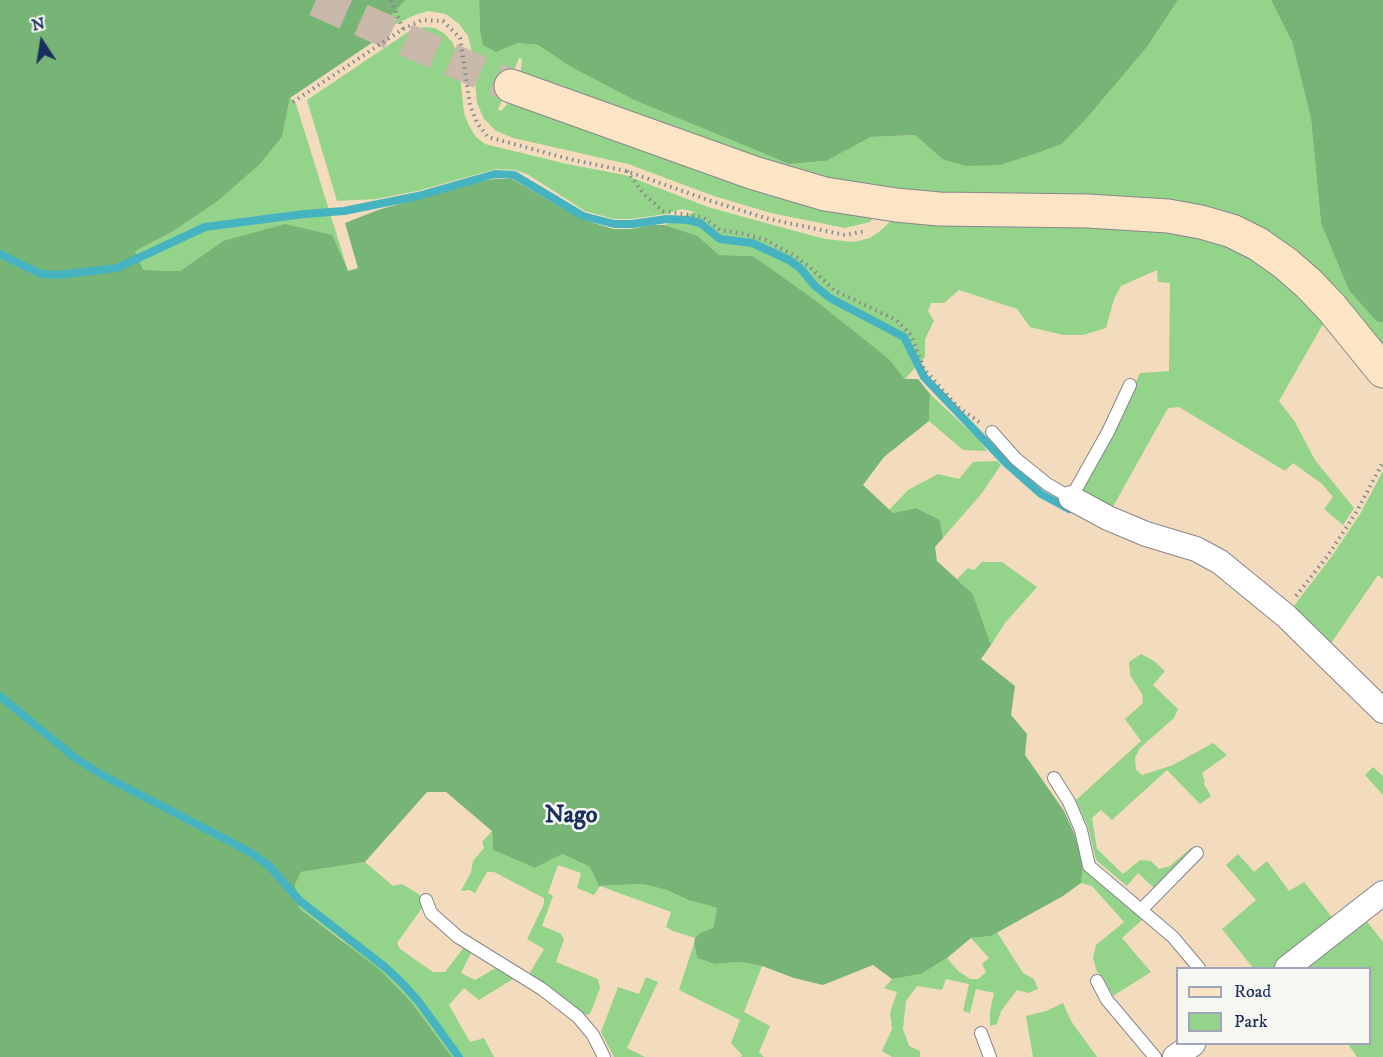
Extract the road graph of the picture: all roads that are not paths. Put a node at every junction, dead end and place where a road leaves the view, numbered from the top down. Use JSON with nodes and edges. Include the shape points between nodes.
{"nodes":[{"id":1,"x":511,"y":86,"type":"tunnel mouth"},
{"id":2,"x":1383,"y":371,"type":"edge"},
{"id":3,"x":1130,"y":385,"type":"dead end"},
{"id":4,"x":992,"y":432,"type":"road end"},
{"id":5,"x":1071,"y":498,"type":"junction"},
{"id":6,"x":1383,"y":711,"type":"edge"},
{"id":7,"x":1054,"y":778,"type":"dead end"},
{"id":8,"x":1197,"y":853,"type":"dead end"},
{"id":9,"x":1383,"y":893,"type":"edge"},
{"id":10,"x":426,"y":900,"type":"dead end"},
{"id":11,"x":1142,"y":909,"type":"junction"},
{"id":12,"x":1197,"y":967,"type":"edge"},
{"id":13,"x":1290,"y":967,"type":"edge"},
{"id":14,"x":1097,"y":981,"type":"dead end"},
{"id":15,"x":981,"y":1033,"type":"dead end"},
{"id":16,"x":1192,"y":1045,"type":"edge"},
{"id":17,"x":604,"y":1057,"type":"edge"},
{"id":18,"x":990,"y":1057,"type":"edge"},
{"id":19,"x":1155,"y":1057,"type":"edge"},
{"id":20,"x":1175,"y":1057,"type":"edge"}],
"edges":[{"from":1,"to":2,"type":"street","via":[[754,173],[825,194],[939,208],[1139,213],[1232,231],[1285,262],[1308,283]]},
{"from":3,"to":5,"type":"lane"},
{"from":4,"to":5,"type":"lane","via":[[1016,459]]},
{"from":5,"to":6,"type":"street","via":[[1108,518],[1196,549],[1220,562],[1282,613]]},
{"from":7,"to":11,"type":"lane","via":[[1081,830],[1089,866]]},
{"from":8,"to":11,"type":"lane"},
{"from":9,"to":13,"type":"street"},
{"from":10,"to":17,"type":"lane","via":[[431,913],[458,937],[542,989],[578,1017]]},
{"from":11,"to":12,"type":"lane","via":[[1173,937]]},
{"from":14,"to":19,"type":"lane","via":[[1107,1000]]},
{"from":15,"to":18,"type":"lane"},
{"from":16,"to":20,"type":"street"}]}
